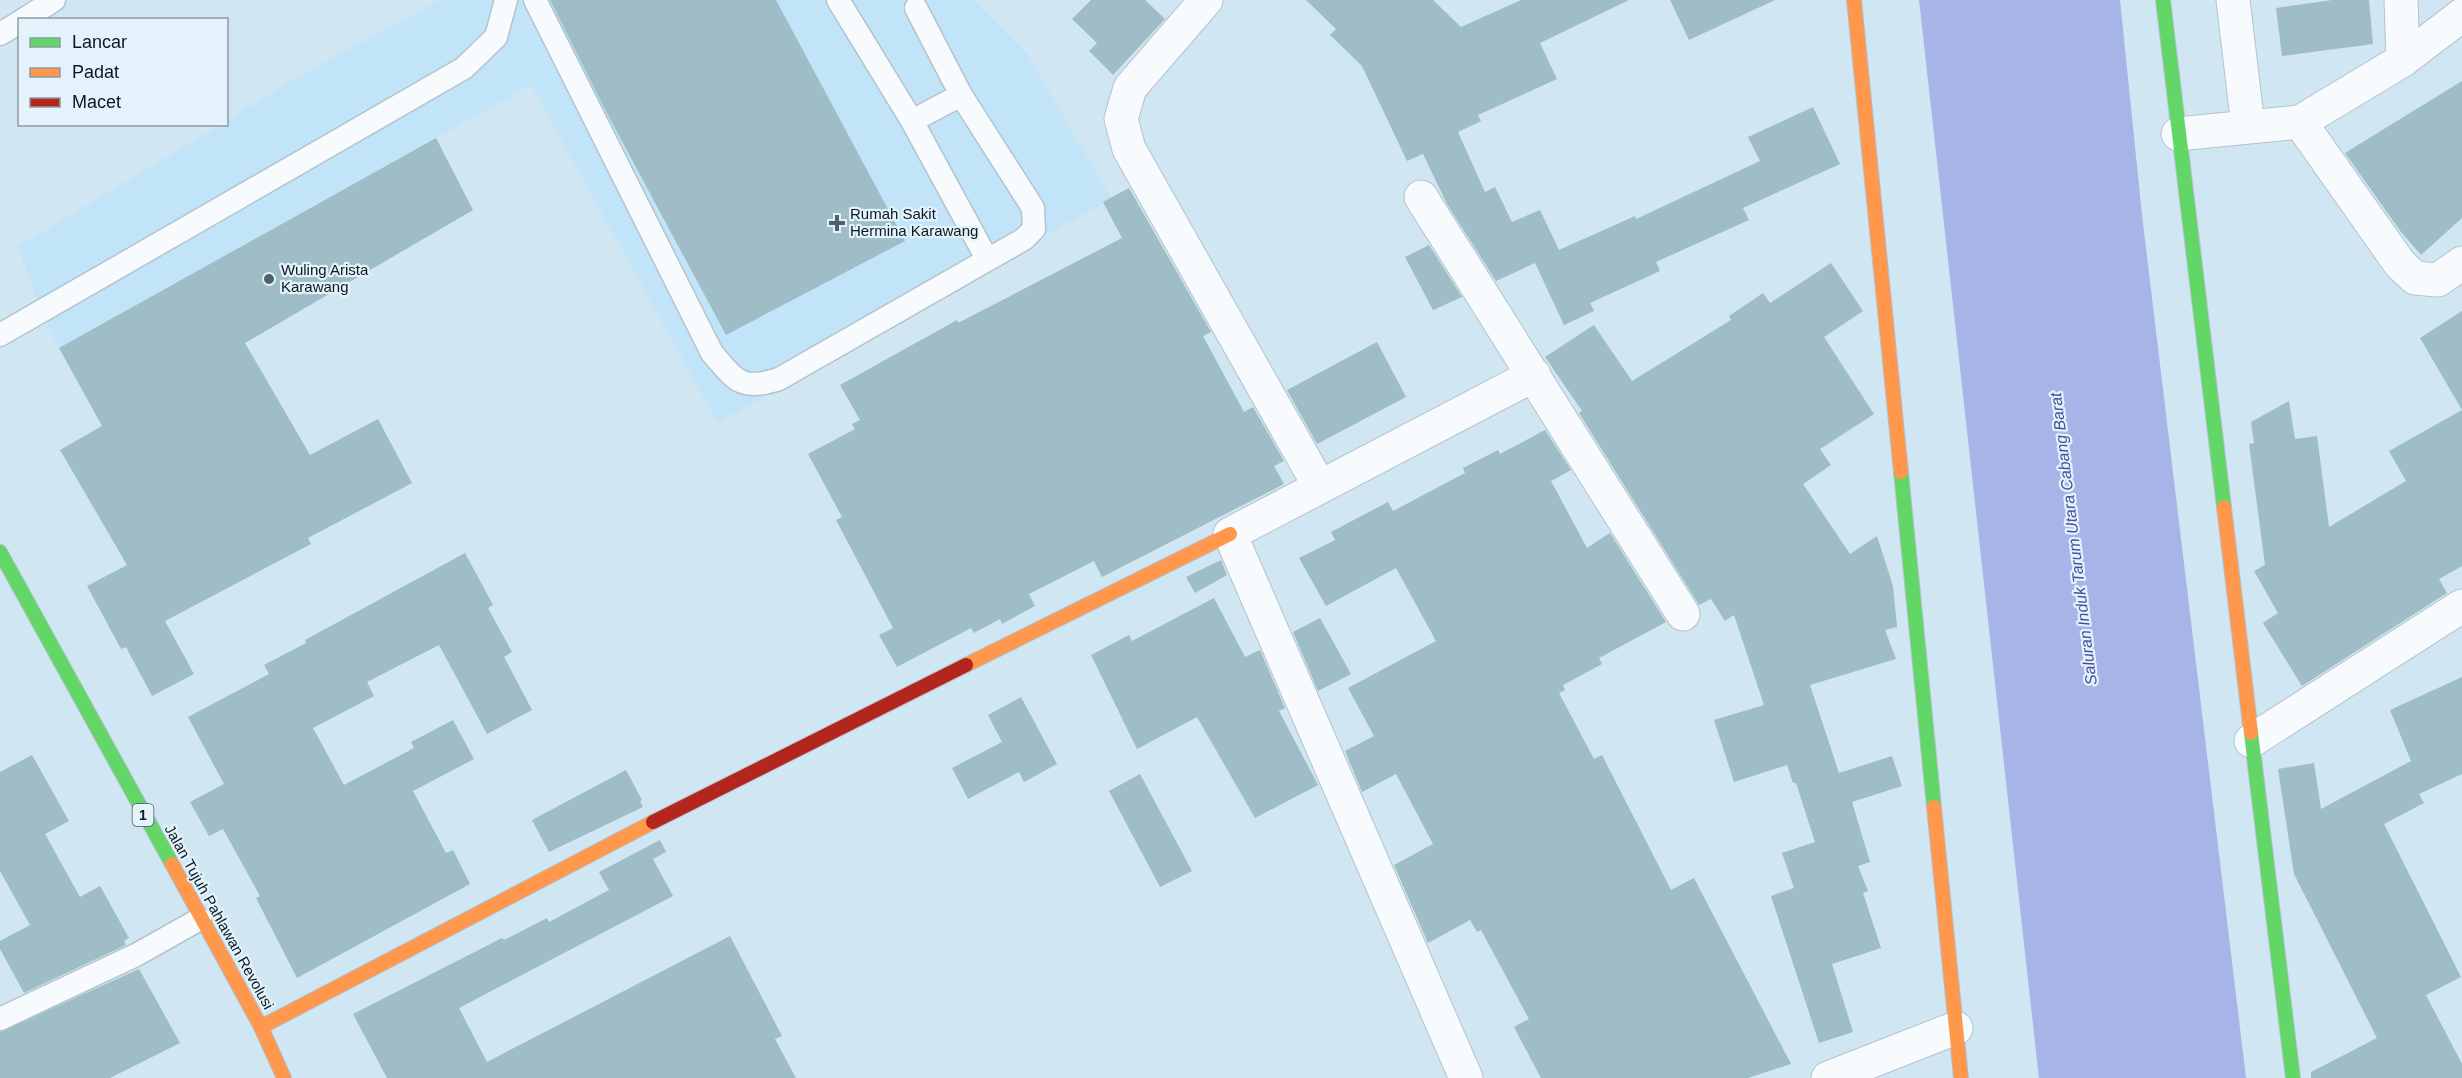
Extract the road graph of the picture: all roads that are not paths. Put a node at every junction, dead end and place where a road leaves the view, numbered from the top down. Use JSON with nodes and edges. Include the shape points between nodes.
{"nodes":[{"id":1,"x":54,"y":0,"type":"edge"},
{"id":2,"x":506,"y":0,"type":"edge"},
{"id":3,"x":535,"y":0,"type":"edge"},
{"id":4,"x":838,"y":0,"type":"edge"},
{"id":5,"x":1206,"y":0,"type":"edge"},
{"id":6,"x":1854,"y":0,"type":"edge"},
{"id":7,"x":2163,"y":0,"type":"edge"},
{"id":8,"x":2233,"y":0,"type":"edge"},
{"id":9,"x":2401,"y":0,"type":"edge"},
{"id":10,"x":916,"y":8,"type":"dead end"},
{"id":11,"x":2462,"y":15,"type":"edge"},
{"id":12,"x":26,"y":18,"type":"edge"},
{"id":13,"x":18,"y":23,"type":"edge"},
{"id":14,"x":0,"y":34,"type":"edge"},
{"id":15,"x":2403,"y":60,"type":"junction"},
{"id":16,"x":961,"y":95,"type":"junction"},
{"id":17,"x":912,"y":121,"type":"junction"},
{"id":18,"x":2300,"y":122,"type":"junction"},
{"id":19,"x":2248,"y":126,"type":"junction"},
{"id":20,"x":2178,"y":134,"type":"junction"},
{"id":21,"x":1420,"y":197,"type":"dead end"},
{"id":22,"x":987,"y":259,"type":"junction"},
{"id":23,"x":2462,"y":263,"type":"edge"},
{"id":24,"x":0,"y":335,"type":"edge"},
{"id":25,"x":1533,"y":375,"type":"junction"},
{"id":26,"x":1320,"y":487,"type":"junction"},
{"id":27,"x":1230,"y":534,"type":"junction"},
{"id":28,"x":0,"y":552,"type":"edge"},
{"id":29,"x":10,"y":594,"type":"edge"},
{"id":30,"x":2462,"y":606,"type":"edge"},
{"id":31,"x":1683,"y":614,"type":"dead end"},
{"id":32,"x":2251,"y":741,"type":"junction"},
{"id":33,"x":200,"y":919,"type":"junction"},
{"id":34,"x":0,"y":1018,"type":"edge"},
{"id":35,"x":261,"y":1027,"type":"junction"},
{"id":36,"x":1956,"y":1028,"type":"junction"},
{"id":37,"x":284,"y":1078,"type":"edge"},
{"id":38,"x":1466,"y":1078,"type":"edge"},
{"id":39,"x":1828,"y":1078,"type":"edge"},
{"id":40,"x":1960,"y":1078,"type":"edge"},
{"id":41,"x":2293,"y":1078,"type":"edge"}],
"edges":[{"from":1,"to":12,"type":"lane"},
{"from":2,"to":24,"type":"lane","via":[[496,37],[464,68]]},
{"from":3,"to":22,"type":"lane","via":[[712,353],[734,379],[757,386],[779,380]]},
{"from":4,"to":17,"type":"lane"},
{"from":5,"to":26,"type":"street","via":[[1130,88],[1121,119],[1129,150]]},
{"from":6,"to":36,"type":"street"},
{"from":7,"to":20,"type":"street"},
{"from":8,"to":19,"type":"street"},
{"from":9,"to":15,"type":"street"},
{"from":10,"to":16,"type":"lane"},
{"from":11,"to":15,"type":"street"},
{"from":13,"to":14,"type":"lane"},
{"from":15,"to":18,"type":"street"},
{"from":16,"to":17,"type":"lane"},
{"from":16,"to":22,"type":"lane","via":[[1033,208],[1034,229],[1024,239]]},
{"from":17,"to":22,"type":"lane"},
{"from":18,"to":19,"type":"street"},
{"from":18,"to":23,"type":"street","via":[[2400,264],[2415,278],[2438,280]]},
{"from":19,"to":20,"type":"street"},
{"from":20,"to":32,"type":"street"},
{"from":21,"to":25,"type":"street"},
{"from":25,"to":26,"type":"street"},
{"from":25,"to":31,"type":"street"},
{"from":26,"to":27,"type":"street"},
{"from":27,"to":35,"type":"street","via":[[732,781]]},
{"from":27,"to":38,"type":"street"},
{"from":28,"to":29,"type":"street","name":"Jalan Tujuh Pahlawan Revolusi","number":"1"},
{"from":29,"to":33,"type":"street","name":"Jalan Tujuh Pahlawan Revolusi","number":"1"},
{"from":30,"to":32,"type":"street"},
{"from":32,"to":41,"type":"street"},
{"from":33,"to":34,"type":"lane","via":[[136,955]]},
{"from":33,"to":35,"type":"street","name":"Jalan Tujuh Pahlawan Revolusi","number":"1"},
{"from":35,"to":37,"type":"street","name":"Jalan Tujuh Pahlawan Revolusi","number":"1"},
{"from":36,"to":39,"type":"street"},
{"from":36,"to":40,"type":"street"}]}
